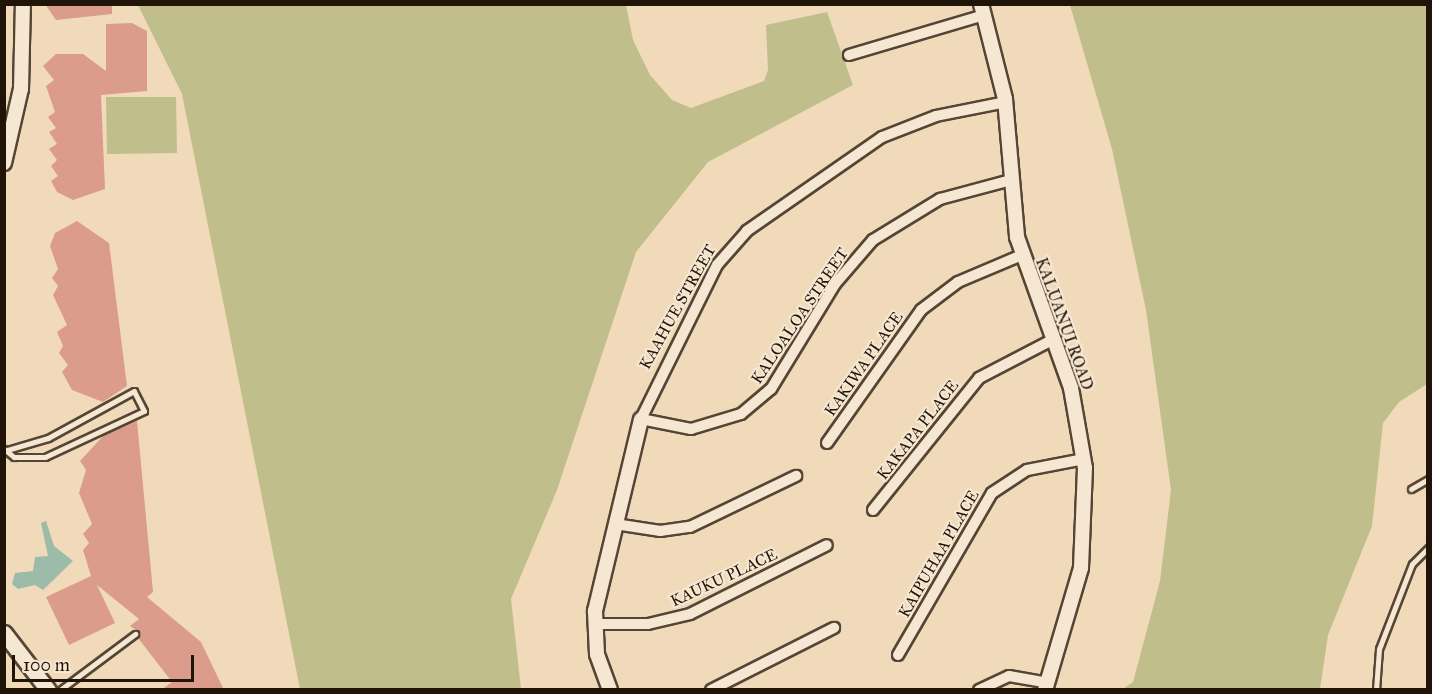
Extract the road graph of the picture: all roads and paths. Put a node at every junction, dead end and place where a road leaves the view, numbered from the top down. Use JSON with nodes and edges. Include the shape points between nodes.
{"nodes":[{"id":1,"x":23,"y":4,"type":"edge"},
{"id":2,"x":982,"y":10,"type":"edge"},
{"id":3,"x":849,"y":55,"type":"dead end"},
{"id":4,"x":1005,"y":102,"type":"junction"},
{"id":5,"x":4,"y":162,"type":"edge"},
{"id":6,"x":1011,"y":180,"type":"junction"},
{"id":7,"x":1022,"y":255,"type":"junction"},
{"id":8,"x":1054,"y":339,"type":"junction"},
{"id":9,"x":641,"y":419,"type":"junction"},
{"id":10,"x":827,"y":442,"type":"dead end"},
{"id":11,"x":6,"y":449,"type":"edge"},
{"id":12,"x":1084,"y":459,"type":"junction"},
{"id":13,"x":796,"y":477,"type":"dead end"},
{"id":14,"x":1428,"y":479,"type":"edge"},
{"id":15,"x":1411,"y":489,"type":"dead end"},
{"id":16,"x":873,"y":510,"type":"dead end"},
{"id":17,"x":615,"y":524,"type":"junction"},
{"id":18,"x":827,"y":545,"type":"dead end"},
{"id":19,"x":1428,"y":548,"type":"edge"},
{"id":20,"x":594,"y":624,"type":"junction"},
{"id":21,"x":834,"y":628,"type":"dead end"},
{"id":22,"x":4,"y":633,"type":"edge"},
{"id":23,"x":135,"y":634,"type":"dead end"},
{"id":24,"x":898,"y":655,"type":"dead end"},
{"id":25,"x":1047,"y":686,"type":"edge"},
{"id":26,"x":48,"y":690,"type":"edge"},
{"id":27,"x":60,"y":690,"type":"edge"},
{"id":28,"x":610,"y":690,"type":"edge"},
{"id":29,"x":711,"y":690,"type":"edge"},
{"id":30,"x":979,"y":690,"type":"edge"},
{"id":31,"x":1376,"y":690,"type":"edge"}],
"edges":[{"from":1,"to":5,"type":"street","via":[[21,89]]},
{"from":2,"to":3,"type":"street"},
{"from":2,"to":4,"type":"street","name":"KALUANUI ROAD"},
{"from":4,"to":6,"type":"street","name":"KALUANUI ROAD"},
{"from":4,"to":9,"type":"street","name":"KAAHUE STREET","via":[[936,116],[882,137],[747,231],[712,275]]},
{"from":6,"to":7,"type":"street","name":"KALUANUI ROAD"},
{"from":6,"to":9,"type":"street","name":"KALOALOA STREET","via":[[940,199],[873,240],[835,284],[771,388],[741,414],[691,429]]},
{"from":7,"to":8,"type":"street","name":"KALUANUI ROAD"},
{"from":7,"to":10,"type":"street","name":"KAKIWA PLACE","via":[[958,282],[921,310]]},
{"from":8,"to":12,"type":"street","name":"KALUANUI ROAD","via":[[1071,388]]},
{"from":8,"to":16,"type":"street","name":"KAKAPA PLACE","via":[[979,378]]},
{"from":9,"to":17,"type":"street","name":"KAAHUE STREET"},
{"from":11,"to":11,"type":"lane","via":[[14,457],[45,457],[144,411],[134,391],[48,438]]},
{"from":12,"to":24,"type":"street","name":"KAIPUHAA PLACE","via":[[1027,470],[992,493]]},
{"from":12,"to":25,"type":"street","name":"KALUANUI ROAD","via":[[1081,568]]},
{"from":13,"to":17,"type":"street","via":[[690,527],[660,531]]},
{"from":14,"to":15,"type":"lane"},
{"from":17,"to":20,"type":"street","name":"KAAHUE STREET"},
{"from":18,"to":20,"type":"street","name":"KAUKU PLACE","via":[[682,616],[648,624]]},
{"from":19,"to":31,"type":"lane","via":[[1412,564],[1379,649]]},
{"from":20,"to":28,"type":"street","name":"KAAHUE STREET","via":[[597,654]]},
{"from":21,"to":29,"type":"street"},
{"from":22,"to":26,"type":"main road"},
{"from":23,"to":27,"type":"lane"},
{"from":25,"to":30,"type":"street","via":[[1009,676]]}]}
